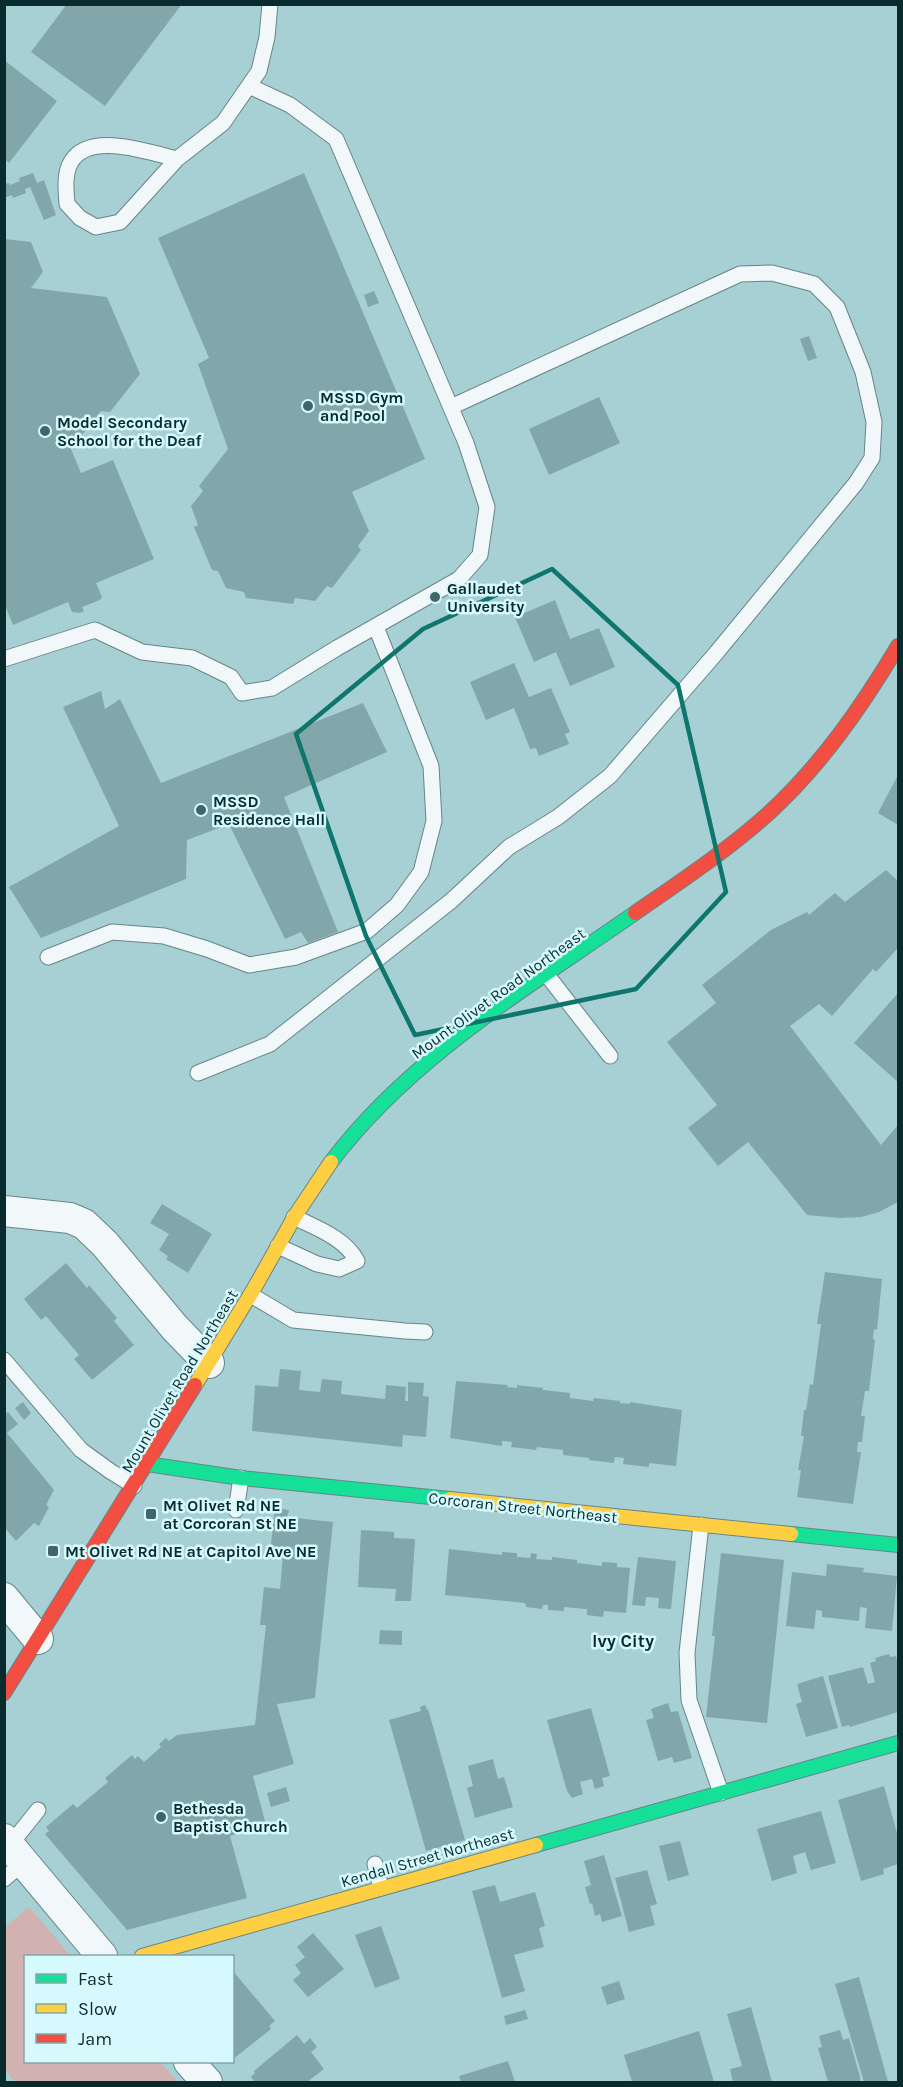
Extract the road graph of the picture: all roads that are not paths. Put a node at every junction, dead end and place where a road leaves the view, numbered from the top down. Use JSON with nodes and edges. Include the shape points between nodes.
{"nodes":[{"id":1,"x":270,"y":4,"type":"edge"},
{"id":2,"x":249,"y":86,"type":"junction"},
{"id":3,"x":177,"y":159,"type":"junction"},
{"id":4,"x":451,"y":407,"type":"junction"},
{"id":5,"x":376,"y":627,"type":"junction"},
{"id":6,"x":898,"y":646,"type":"edge"},
{"id":7,"x":4,"y":659,"type":"edge"},
{"id":8,"x":48,"y":957,"type":"dead end"},
{"id":9,"x":547,"y":975,"type":"junction"},
{"id":10,"x":610,"y":1056,"type":"dead end"},
{"id":11,"x":198,"y":1073,"type":"dead end"},
{"id":12,"x":4,"y":1211,"type":"edge"},
{"id":13,"x":294,"y":1217,"type":"junction"},
{"id":14,"x":278,"y":1246,"type":"junction"},
{"id":15,"x":250,"y":1295,"type":"junction"},
{"id":16,"x":425,"y":1332,"type":"dead end"},
{"id":17,"x":4,"y":1359,"type":"edge"},
{"id":18,"x":209,"y":1363,"type":"junction"},
{"id":19,"x":147,"y":1464,"type":"junction"},
{"id":20,"x":240,"y":1478,"type":"junction"},
{"id":21,"x":134,"y":1486,"type":"junction"},
{"id":22,"x":236,"y":1510,"type":"dead end"},
{"id":23,"x":701,"y":1525,"type":"junction"},
{"id":24,"x":898,"y":1545,"type":"edge"},
{"id":25,"x":4,"y":1599,"type":"edge"},
{"id":26,"x":38,"y":1639,"type":"junction"},
{"id":27,"x":4,"y":1693,"type":"edge"},
{"id":28,"x":898,"y":1743,"type":"edge"},
{"id":29,"x":721,"y":1793,"type":"junction"},
{"id":30,"x":38,"y":1810,"type":"dead end"},
{"id":31,"x":11,"y":1856,"type":"edge"},
{"id":32,"x":375,"y":1864,"type":"dead end"},
{"id":33,"x":381,"y":1888,"type":"junction"},
{"id":34,"x":101,"y":1955,"type":"edge"},
{"id":35,"x":146,"y":1955,"type":"edge"},
{"id":36,"x":191,"y":2063,"type":"edge"},
{"id":37,"x":207,"y":2082,"type":"edge"}],
"edges":[{"from":1,"to":2,"type":"lane","via":[[259,71]]},
{"from":2,"to":3,"type":"lane","via":[[224,123]]},
{"from":2,"to":4,"type":"lane","via":[[290,105],[336,139]]},
{"from":3,"to":3,"type":"lane","via":[[100,145],[79,151],[70,164],[67,204],[96,227],[120,222]]},
{"from":4,"to":5,"type":"lane","via":[[487,507],[480,555],[459,579]]},
{"from":4,"to":11,"type":"lane","via":[[740,274],[772,273],[813,284],[837,307],[865,382],[874,422],[872,458],[856,483],[610,776],[558,817],[509,847],[451,901],[270,1044]]},
{"from":5,"to":7,"type":"lane","via":[[272,688],[242,693],[231,677],[192,658],[142,652],[95,630]]},
{"from":5,"to":8,"type":"lane","via":[[430,766],[434,821],[421,872],[397,905],[367,931],[296,957],[249,965],[164,936],[112,932]]},
{"from":6,"to":9,"type":"street","name":"Mount Olivet Road Northeast","via":[[847,726],[772,809],[721,851]]},
{"from":9,"to":10,"type":"lane"},
{"from":9,"to":13,"type":"street","name":"Mount Olivet Road Northeast","via":[[462,1036],[382,1104],[340,1149]]},
{"from":12,"to":18,"type":"street","via":[[70,1218],[84,1224]]},
{"from":13,"to":14,"type":"street","name":"Mount Olivet Road Northeast"},
{"from":13,"to":14,"type":"lane","via":[[352,1250],[357,1261],[339,1269],[317,1264]]},
{"from":14,"to":15,"type":"street","name":"Mount Olivet Road Northeast"},
{"from":15,"to":16,"type":"lane","via":[[293,1320]]},
{"from":15,"to":18,"type":"street","name":"Mount Olivet Road Northeast"},
{"from":17,"to":21,"type":"lane","via":[[81,1450]]},
{"from":18,"to":19,"type":"street","name":"Mount Olivet Road Northeast"},
{"from":19,"to":20,"type":"street","name":"Corcoran Street Northeast"},
{"from":19,"to":21,"type":"street","name":"Mount Olivet Road Northeast"},
{"from":20,"to":22,"type":"lane"},
{"from":20,"to":23,"type":"street","name":"Corcoran Street Northeast"},
{"from":21,"to":26,"type":"street","name":"Mount Olivet Road Northeast"},
{"from":23,"to":24,"type":"street","name":"Corcoran Street Northeast"},
{"from":23,"to":29,"type":"lane","via":[[687,1653],[689,1700]]},
{"from":25,"to":26,"type":"street"},
{"from":26,"to":27,"type":"street","name":"Mount Olivet Road Northeast"},
{"from":28,"to":29,"type":"street","name":"Kendall Street Northeast"},
{"from":29,"to":33,"type":"street","name":"Kendall Street Northeast"},
{"from":30,"to":31,"type":"lane"},
{"from":31,"to":34,"type":"street"},
{"from":32,"to":33,"type":"lane"},
{"from":33,"to":35,"type":"street","name":"Kendall Street Northeast"},
{"from":36,"to":37,"type":"street"}]}
